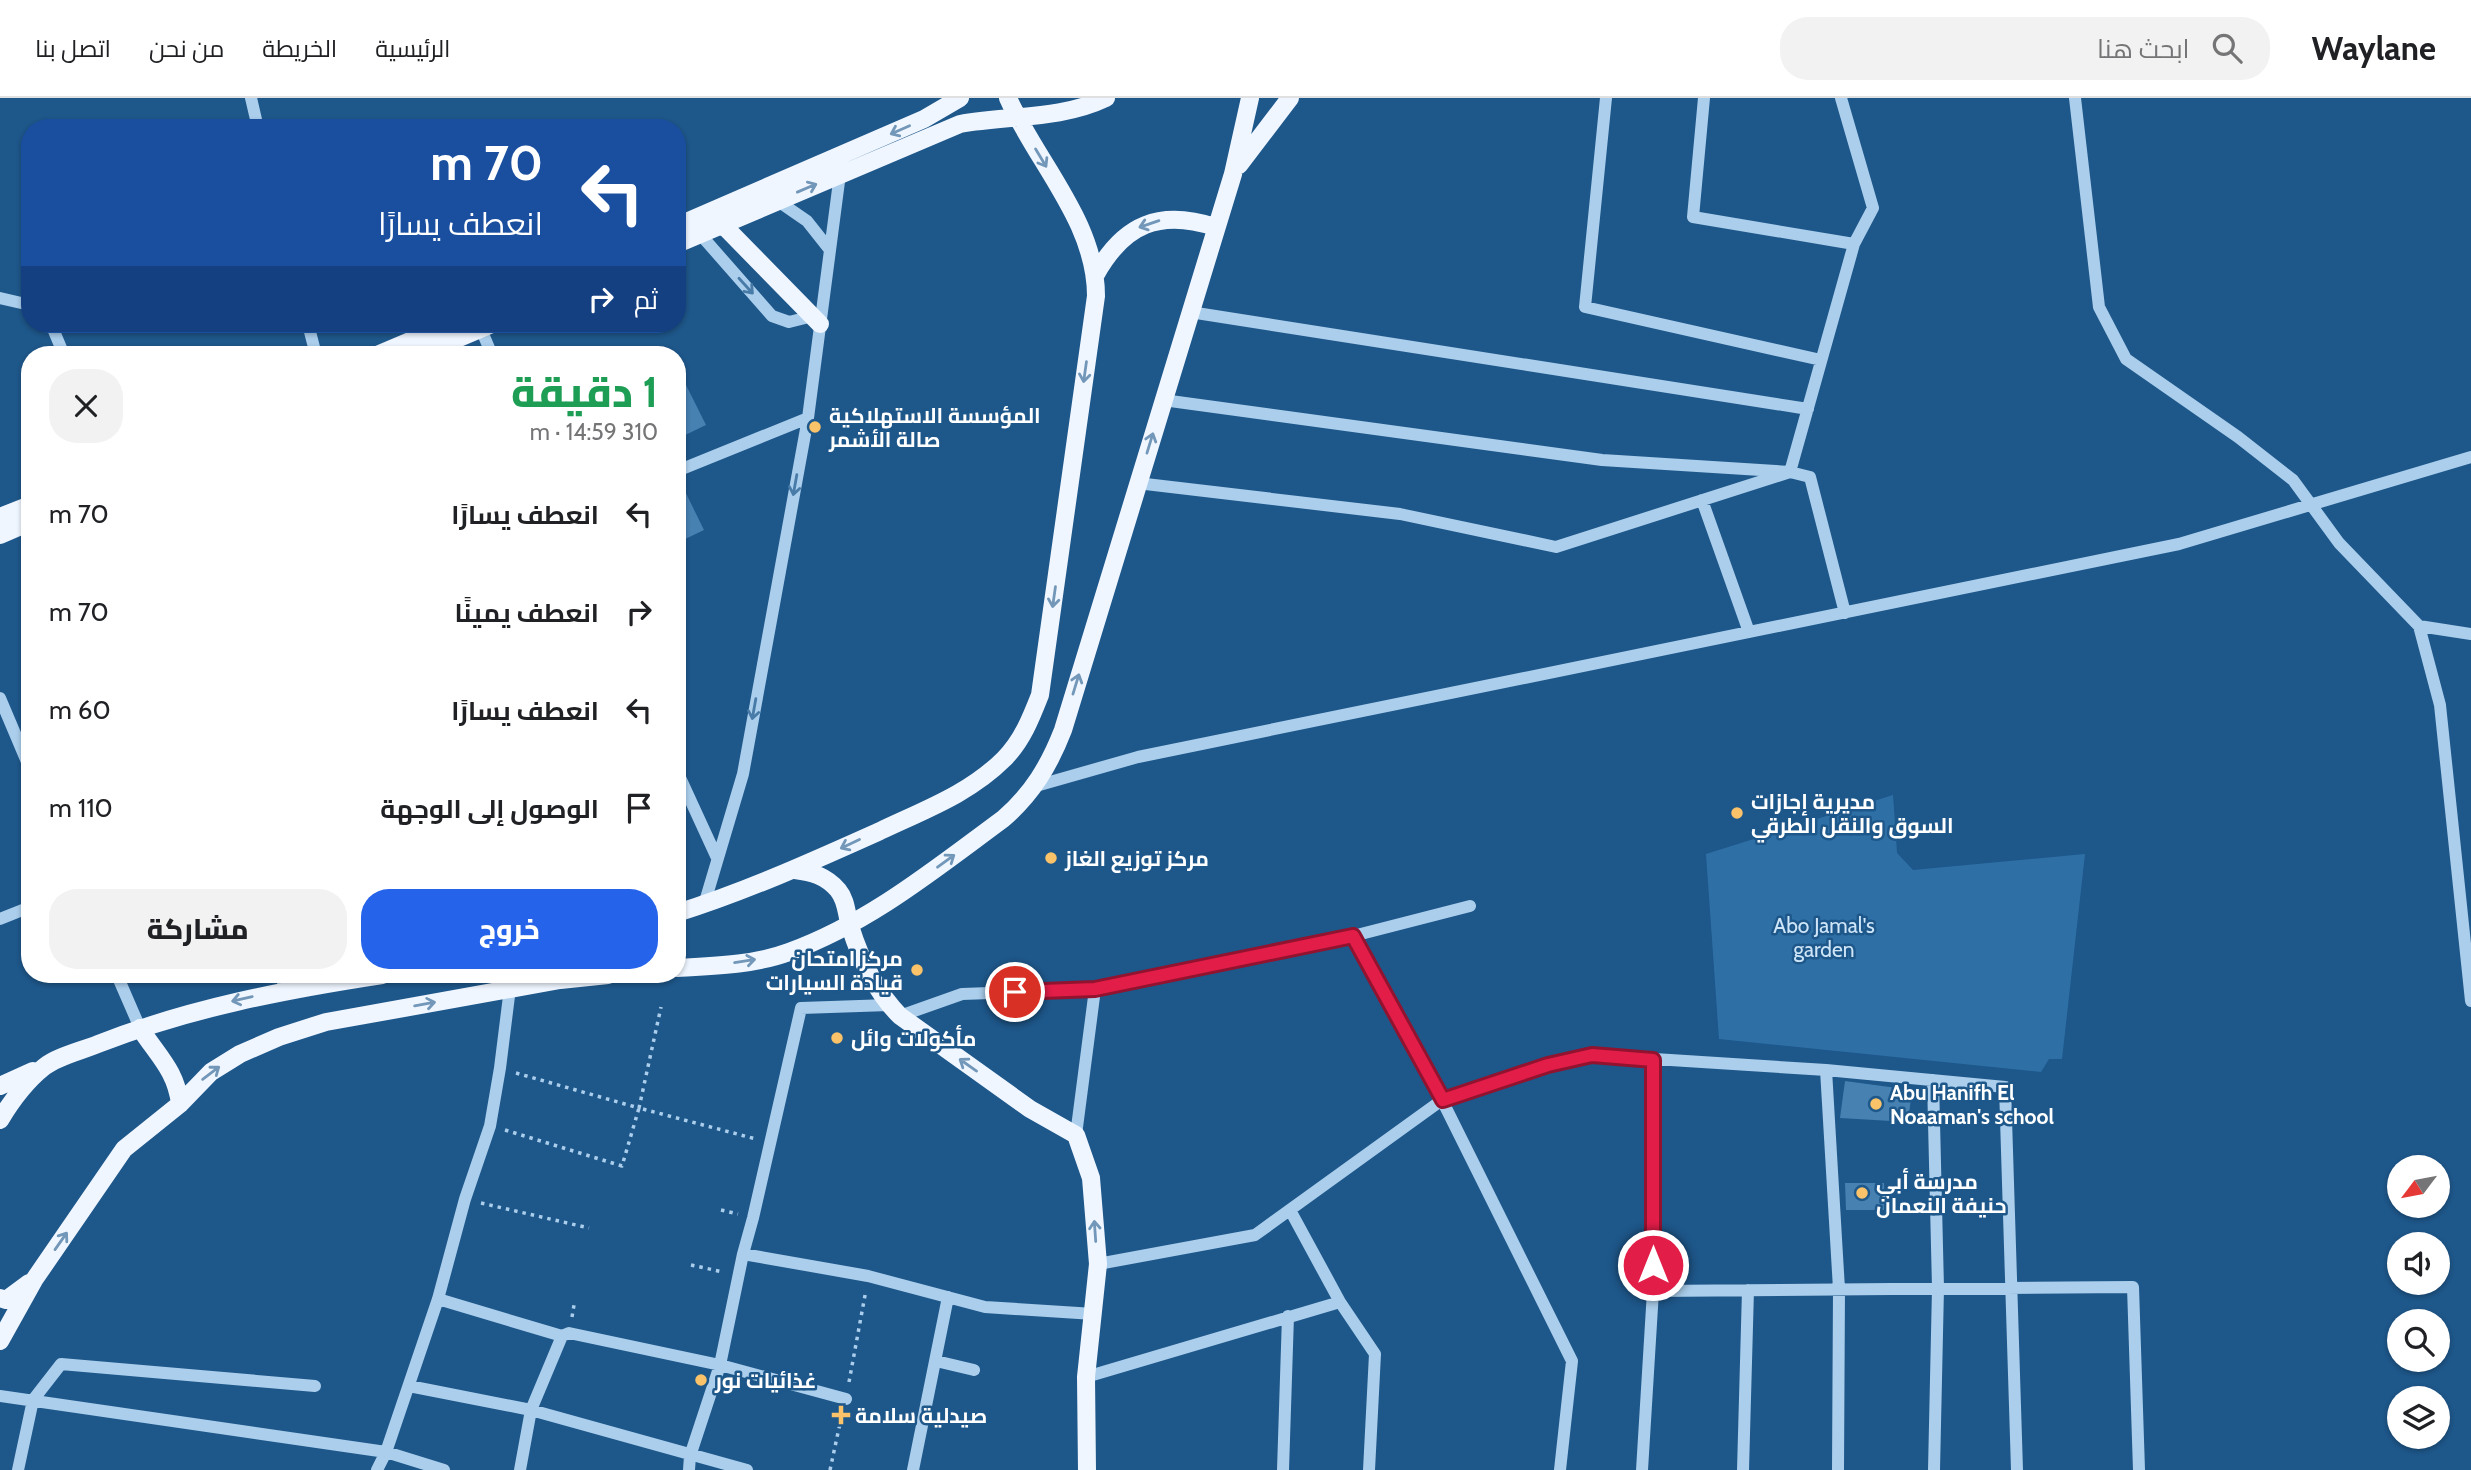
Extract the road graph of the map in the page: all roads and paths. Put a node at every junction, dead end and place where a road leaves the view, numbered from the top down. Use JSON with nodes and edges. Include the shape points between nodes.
{"nodes":[{"id":1,"x":251,"y":98,"type":"edge"},
{"id":2,"x":960,"y":98,"type":"edge"},
{"id":3,"x":1008,"y":98,"type":"edge"},
{"id":4,"x":1106,"y":98,"type":"edge"},
{"id":5,"x":1250,"y":98,"type":"edge"},
{"id":6,"x":1290,"y":98,"type":"edge"},
{"id":7,"x":1606,"y":98,"type":"edge"},
{"id":8,"x":1704,"y":98,"type":"edge"},
{"id":9,"x":1841,"y":98,"type":"edge"},
{"id":10,"x":2075,"y":98,"type":"edge"},
{"id":11,"x":1017,"y":118,"type":"junction"},
{"id":12,"x":256,"y":119,"type":"edge"},
{"id":13,"x":840,"y":174,"type":"junction"},
{"id":14,"x":1233,"y":174,"type":"junction"},
{"id":15,"x":779,"y":201,"type":"junction"},
{"id":16,"x":686,"y":222,"type":"edge"},
{"id":17,"x":723,"y":225,"type":"junction"},
{"id":18,"x":1215,"y":227,"type":"junction"},
{"id":19,"x":700,"y":234,"type":"junction"},
{"id":20,"x":686,"y":240,"type":"edge"},
{"id":21,"x":1854,"y":244,"type":"junction"},
{"id":22,"x":830,"y":250,"type":"junction"},
{"id":23,"x":1096,"y":274,"type":"junction"},
{"id":24,"x":0,"y":298,"type":"edge"},
{"id":25,"x":21,"y":303,"type":"edge"},
{"id":26,"x":1189,"y":312,"type":"junction"},
{"id":27,"x":817,"y":320,"type":"junction"},
{"id":28,"x":429,"y":333,"type":"edge"},
{"id":29,"x":471,"y":333,"type":"edge"},
{"id":30,"x":398,"y":346,"type":"edge"},
{"id":31,"x":440,"y":346,"type":"edge"},
{"id":32,"x":1821,"y":360,"type":"junction"},
{"id":33,"x":1163,"y":400,"type":"junction"},
{"id":34,"x":1808,"y":409,"type":"junction"},
{"id":35,"x":808,"y":418,"type":"junction"},
{"id":36,"x":2471,"y":457,"type":"edge"},
{"id":37,"x":686,"y":467,"type":"edge"},
{"id":38,"x":1790,"y":472,"type":"junction"},
{"id":39,"x":1137,"y":483,"type":"junction"},
{"id":40,"x":1702,"y":500,"type":"junction"},
{"id":41,"x":2311,"y":504,"type":"junction"},
{"id":42,"x":21,"y":509,"type":"edge"},
{"id":43,"x":0,"y":517,"type":"edge"},
{"id":44,"x":21,"y":526,"type":"edge"},
{"id":45,"x":0,"y":535,"type":"edge"},
{"id":46,"x":1845,"y":613,"type":"junction"},
{"id":47,"x":2419,"y":626,"type":"junction"},
{"id":48,"x":1749,"y":632,"type":"junction"},
{"id":49,"x":2471,"y":634,"type":"edge"},
{"id":50,"x":0,"y":698,"type":"edge"},
{"id":51,"x":21,"y":748,"type":"edge"},
{"id":52,"x":1036,"y":786,"type":"junction"},
{"id":53,"x":686,"y":791,"type":"edge"},
{"id":54,"x":717,"y":858,"type":"junction"},
{"id":55,"x":794,"y":870,"type":"junction"},
{"id":56,"x":704,"y":905,"type":"junction"},
{"id":57,"x":1470,"y":906,"type":"dead end"},
{"id":58,"x":686,"y":910,"type":"edge"},
{"id":59,"x":21,"y":911,"type":"edge"},
{"id":60,"x":0,"y":919,"type":"edge"},
{"id":61,"x":849,"y":924,"type":"junction"},
{"id":62,"x":1353,"y":936,"type":"junction"},
{"id":63,"x":686,"y":967,"type":"edge"},
{"id":64,"x":120,"y":983,"type":"edge"},
{"id":65,"x":280,"y":983,"type":"edge"},
{"id":66,"x":548,"y":983,"type":"edge"},
{"id":67,"x":510,"y":988,"type":"junction"},
{"id":68,"x":1095,"y":989,"type":"junction"},
{"id":69,"x":2471,"y":1001,"type":"edge"},
{"id":70,"x":661,"y":1007,"type":"dead end"},
{"id":71,"x":894,"y":1011,"type":"junction"},
{"id":72,"x":139,"y":1028,"type":"junction"},
{"id":73,"x":1653,"y":1060,"type":"junction"},
{"id":74,"x":46,"y":1065,"type":"junction"},
{"id":75,"x":500,"y":1068,"type":"junction"},
{"id":76,"x":1826,"y":1070,"type":"junction"},
{"id":77,"x":1933,"y":1080,"type":"junction"},
{"id":78,"x":0,"y":1086,"type":"edge"},
{"id":79,"x":1443,"y":1100,"type":"junction"},
{"id":80,"x":180,"y":1104,"type":"junction"},
{"id":81,"x":639,"y":1108,"type":"junction"},
{"id":82,"x":0,"y":1120,"type":"edge"},
{"id":83,"x":490,"y":1126,"type":"junction"},
{"id":84,"x":1076,"y":1135,"type":"junction"},
{"id":85,"x":769,"y":1142,"type":"junction"},
{"id":86,"x":465,"y":1199,"type":"junction"},
{"id":87,"x":1290,"y":1210,"type":"junction"},
{"id":88,"x":589,"y":1227,"type":"dead end"},
{"id":89,"x":743,"y":1254,"type":"junction"},
{"id":90,"x":1098,"y":1264,"type":"junction"},
{"id":91,"x":691,"y":1265,"type":"dead end"},
{"id":92,"x":738,"y":1276,"type":"junction"},
{"id":93,"x":868,"y":1276,"type":"junction"},
{"id":94,"x":33,"y":1280,"type":"junction"},
{"id":95,"x":1938,"y":1288,"type":"junction"},
{"id":96,"x":2012,"y":1288,"type":"junction"},
{"id":97,"x":1839,"y":1289,"type":"junction"},
{"id":98,"x":1748,"y":1290,"type":"junction"},
{"id":99,"x":1653,"y":1291,"type":"junction"},
{"id":100,"x":948,"y":1297,"type":"junction"},
{"id":101,"x":0,"y":1298,"type":"edge"},
{"id":102,"x":438,"y":1300,"type":"junction"},
{"id":103,"x":1340,"y":1302,"type":"junction"},
{"id":104,"x":1094,"y":1314,"type":"junction"},
{"id":105,"x":1288,"y":1316,"type":"junction"},
{"id":106,"x":562,"y":1336,"type":"junction"},
{"id":107,"x":0,"y":1341,"type":"edge"},
{"id":108,"x":936,"y":1361,"type":"junction"},
{"id":109,"x":720,"y":1364,"type":"junction"},
{"id":110,"x":974,"y":1370,"type":"dead end"},
{"id":111,"x":1086,"y":1377,"type":"junction"},
{"id":112,"x":315,"y":1386,"type":"dead end"},
{"id":113,"x":409,"y":1386,"type":"junction"},
{"id":114,"x":0,"y":1396,"type":"edge"},
{"id":115,"x":846,"y":1399,"type":"junction"},
{"id":116,"x":33,"y":1400,"type":"junction"},
{"id":117,"x":531,"y":1410,"type":"junction"},
{"id":118,"x":386,"y":1452,"type":"junction"},
{"id":119,"x":690,"y":1456,"type":"junction"},
{"id":120,"x":2136,"y":1467,"type":"edge"},
{"id":121,"x":18,"y":1470,"type":"edge"},
{"id":122,"x":377,"y":1470,"type":"edge"},
{"id":123,"x":444,"y":1470,"type":"edge"},
{"id":124,"x":520,"y":1470,"type":"edge"},
{"id":125,"x":689,"y":1470,"type":"edge"},
{"id":126,"x":747,"y":1470,"type":"edge"},
{"id":127,"x":830,"y":1470,"type":"edge"},
{"id":128,"x":913,"y":1470,"type":"edge"},
{"id":129,"x":1087,"y":1470,"type":"edge"},
{"id":130,"x":1283,"y":1470,"type":"edge"},
{"id":131,"x":1369,"y":1470,"type":"edge"},
{"id":132,"x":1560,"y":1470,"type":"edge"},
{"id":133,"x":1642,"y":1470,"type":"edge"},
{"id":134,"x":1743,"y":1470,"type":"edge"},
{"id":135,"x":1838,"y":1470,"type":"edge"},
{"id":136,"x":1934,"y":1470,"type":"edge"},
{"id":137,"x":2017,"y":1470,"type":"edge"}],
"edges":[{"from":1,"to":12,"type":"street"},
{"from":2,"to":16,"type":"main road","one_way":true,"via":[[924,119]]},
{"from":3,"to":11,"type":"main road"},
{"from":4,"to":11,"type":"main road","via":[[1074,110]]},
{"from":5,"to":14,"type":"main road"},
{"from":6,"to":14,"type":"main road"},
{"from":7,"to":32,"type":"street","via":[[1585,307]]},
{"from":8,"to":21,"type":"street","via":[[1693,216]]},
{"from":9,"to":21,"type":"street","via":[[1873,208]]},
{"from":10,"to":41,"type":"street","via":[[2099,307],[2126,359],[2293,480]]},
{"from":11,"to":13,"type":"main road","via":[[960,124]]},
{"from":11,"to":23,"type":"main road","one_way":true,"via":[[1073,212]]},
{"from":15,"to":13,"type":"main road","one_way":true},
{"from":13,"to":22,"type":"street"},
{"from":14,"to":18,"type":"main road"},
{"from":15,"to":17,"type":"main road"},
{"from":15,"to":22,"type":"street","via":[[807,221]]},
{"from":17,"to":19,"type":"main road"},
{"from":17,"to":27,"type":"main road"},
{"from":18,"to":23,"type":"main road","one_way":true,"via":[[1192,219],[1168,218],[1145,224],[1124,236]]},
{"from":18,"to":26,"type":"main road"},
{"from":19,"to":20,"type":"main road"},
{"from":19,"to":27,"type":"street","one_way":true,"via":[[772,316],[789,322]]},
{"from":21,"to":32,"type":"street"},
{"from":22,"to":27,"type":"street"},
{"from":23,"to":55,"type":"main road","one_way":true,"via":[[1040,695],[1028,727],[1005,758],[976,783]]},
{"from":24,"to":25,"type":"street"},
{"from":26,"to":33,"type":"main road"},
{"from":26,"to":34,"type":"street"},
{"from":27,"to":35,"type":"street"},
{"from":28,"to":30,"type":"main road"},
{"from":29,"to":31,"type":"main road"},
{"from":32,"to":34,"type":"street"},
{"from":33,"to":38,"type":"street","via":[[1602,460]]},
{"from":39,"to":33,"type":"main road","one_way":true},
{"from":34,"to":38,"type":"street"},
{"from":35,"to":37,"type":"street"},
{"from":35,"to":54,"type":"street","one_way":true,"via":[[743,774]]},
{"from":36,"to":41,"type":"street"},
{"from":38,"to":40,"type":"street"},
{"from":38,"to":46,"type":"street","via":[[1810,477]]},
{"from":39,"to":40,"type":"street","via":[[1399,514],[1556,547]]},
{"from":52,"to":39,"type":"main road","one_way":true,"via":[[1063,730]]},
{"from":40,"to":48,"type":"street"},
{"from":41,"to":46,"type":"street","via":[[2179,544]]},
{"from":41,"to":47,"type":"street","via":[[2339,543]]},
{"from":42,"to":43,"type":"main road"},
{"from":44,"to":45,"type":"main road"},
{"from":46,"to":48,"type":"street"},
{"from":47,"to":49,"type":"street"},
{"from":47,"to":69,"type":"street","via":[[2440,705]]},
{"from":48,"to":52,"type":"street","via":[[1138,757]]},
{"from":50,"to":51,"type":"street"},
{"from":61,"to":52,"type":"main road","one_way":true,"via":[[888,903],[1003,819]]},
{"from":53,"to":54,"type":"street"},
{"from":54,"to":56,"type":"street"},
{"from":55,"to":56,"type":"main road"},
{"from":55,"to":61,"type":"main road","via":[[812,872],[840,891]]},
{"from":56,"to":58,"type":"main road"},
{"from":57,"to":62,"type":"street"},
{"from":59,"to":60,"type":"street"},
{"from":63,"to":61,"type":"main road","one_way":true,"via":[[749,962],[788,952]]},
{"from":61,"to":71,"type":"main road","via":[[873,980]]},
{"from":62,"to":68,"type":"street"},
{"from":62,"to":79,"type":"street"},
{"from":64,"to":72,"type":"street"},
{"from":65,"to":72,"type":"main road","one_way":true},
{"from":66,"to":67,"type":"main road"},
{"from":67,"to":75,"type":"street"},
{"from":80,"to":67,"type":"main road","one_way":true,"via":[[211,1072],[279,1037],[326,1022]]},
{"from":68,"to":71,"type":"street","via":[[962,994]]},
{"from":68,"to":84,"type":"street"},
{"from":70,"to":81,"type":"path"},
{"from":84,"to":71,"type":"main road","one_way":true,"via":[[1030,1109]]},
{"from":71,"to":85,"type":"street","via":[[801,1008]]},
{"from":72,"to":74,"type":"main road"},
{"from":72,"to":80,"type":"main road","via":[[172,1072]]},
{"from":73,"to":76,"type":"street"},
{"from":73,"to":79,"type":"street","via":[[1592,1055]]},
{"from":73,"to":99,"type":"street"},
{"from":74,"to":78,"type":"main road"},
{"from":74,"to":82,"type":"main road","via":[[14,1096]]},
{"from":75,"to":81,"type":"path"},
{"from":75,"to":83,"type":"street"},
{"from":76,"to":77,"type":"street"},
{"from":76,"to":97,"type":"street"},
{"from":77,"to":95,"type":"street"},
{"from":77,"to":96,"type":"street","via":[[2005,1087]]},
{"from":79,"to":87,"type":"street"},
{"from":79,"to":132,"type":"street","via":[[1572,1361]]},
{"from":94,"to":80,"type":"main road","one_way":true,"via":[[124,1149]]},
{"from":81,"to":83,"type":"path","via":[[622,1166]]},
{"from":81,"to":85,"type":"path"},
{"from":83,"to":86,"type":"street"},
{"from":90,"to":84,"type":"main road","one_way":true,"via":[[1091,1178]]},
{"from":85,"to":89,"type":"street"},
{"from":86,"to":88,"type":"path"},
{"from":86,"to":102,"type":"street"},
{"from":87,"to":90,"type":"street","via":[[1255,1235]]},
{"from":87,"to":103,"type":"street"},
{"from":89,"to":92,"type":"street"},
{"from":89,"to":93,"type":"street"},
{"from":90,"to":104,"type":"main road"},
{"from":91,"to":92,"type":"path"},
{"from":92,"to":109,"type":"street"},
{"from":93,"to":100,"type":"street"},
{"from":93,"to":115,"type":"path"},
{"from":94,"to":101,"type":"main road","via":[[6,1300]]},
{"from":94,"to":107,"type":"main road"},
{"from":95,"to":96,"type":"street"},
{"from":95,"to":97,"type":"street"},
{"from":95,"to":136,"type":"street"},
{"from":96,"to":120,"type":"street","via":[[2133,1287]]},
{"from":96,"to":137,"type":"street"},
{"from":97,"to":98,"type":"street"},
{"from":97,"to":135,"type":"street"},
{"from":98,"to":99,"type":"street"},
{"from":98,"to":134,"type":"street"},
{"from":99,"to":133,"type":"street"},
{"from":100,"to":104,"type":"street","via":[[985,1307]]},
{"from":100,"to":108,"type":"street"},
{"from":102,"to":106,"type":"street"},
{"from":102,"to":113,"type":"street"},
{"from":103,"to":105,"type":"street"},
{"from":103,"to":131,"type":"street","via":[[1375,1354]]},
{"from":104,"to":111,"type":"main road"},
{"from":105,"to":111,"type":"street"},
{"from":105,"to":130,"type":"street"},
{"from":106,"to":109,"type":"street","via":[[569,1333]]},
{"from":106,"to":117,"type":"street"},
{"from":108,"to":110,"type":"street"},
{"from":108,"to":128,"type":"street"},
{"from":109,"to":115,"type":"street"},
{"from":109,"to":119,"type":"street"},
{"from":111,"to":129,"type":"main road"},
{"from":112,"to":116,"type":"street","via":[[61,1364]]},
{"from":113,"to":117,"type":"street"},
{"from":113,"to":118,"type":"street"},
{"from":114,"to":116,"type":"street"},
{"from":115,"to":127,"type":"path"},
{"from":116,"to":118,"type":"street"},
{"from":116,"to":121,"type":"street"},
{"from":117,"to":119,"type":"street"},
{"from":117,"to":124,"type":"street"},
{"from":118,"to":122,"type":"street"},
{"from":118,"to":123,"type":"street"},
{"from":119,"to":125,"type":"street"},
{"from":119,"to":126,"type":"street"}]}
